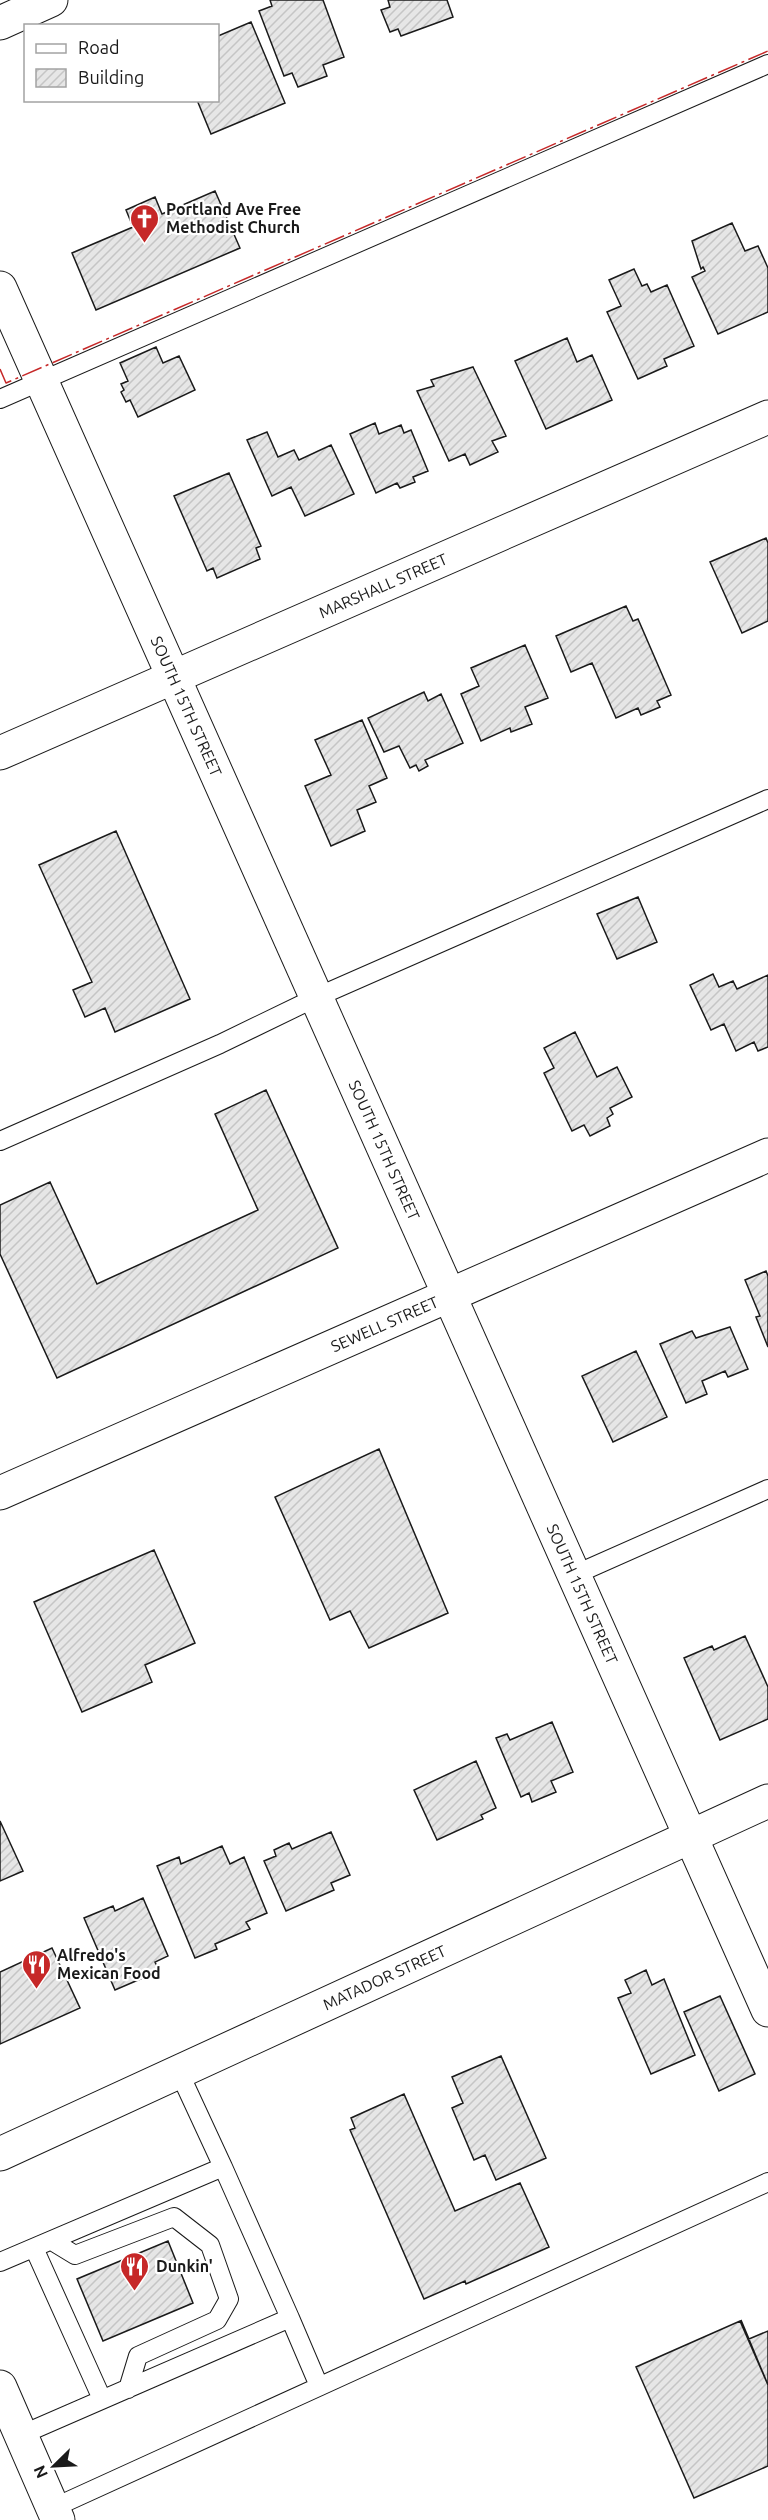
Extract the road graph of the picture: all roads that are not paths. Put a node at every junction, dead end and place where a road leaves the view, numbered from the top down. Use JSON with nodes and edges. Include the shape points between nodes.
{"nodes":[{"id":1,"x":51,"y":0,"type":"edge"},
{"id":2,"x":0,"y":22,"type":"edge"},
{"id":3,"x":768,"y":64,"type":"edge"},
{"id":4,"x":0,"y":288,"type":"edge"},
{"id":5,"x":42,"y":380,"type":"junction"},
{"id":6,"x":0,"y":399,"type":"edge"},
{"id":7,"x":768,"y":417,"type":"edge"},
{"id":8,"x":175,"y":675,"type":"junction"},
{"id":9,"x":0,"y":753,"type":"edge"},
{"id":10,"x":768,"y":799,"type":"edge"},
{"id":11,"x":317,"y":997,"type":"junction"},
{"id":12,"x":0,"y":1141,"type":"edge"},
{"id":13,"x":768,"y":1155,"type":"edge"},
{"id":14,"x":448,"y":1295,"type":"junction"},
{"id":15,"x":768,"y":1489,"type":"edge"},
{"id":16,"x":0,"y":1493,"type":"edge"},
{"id":17,"x":574,"y":1575,"type":"junction"},
{"id":18,"x":768,"y":1801,"type":"edge"},
{"id":19,"x":691,"y":1836,"type":"junction"},
{"id":20,"x":768,"y":2010,"type":"edge"},
{"id":21,"x":179,"y":2072,"type":"junction"},
{"id":22,"x":0,"y":2154,"type":"edge"},
{"id":23,"x":223,"y":2167,"type":"junction"},
{"id":24,"x":768,"y":2182,"type":"edge"},
{"id":25,"x":52,"y":2241,"type":"junction"},
{"id":26,"x":34,"y":2248,"type":"junction"},
{"id":27,"x":0,"y":2262,"type":"edge"},
{"id":28,"x":290,"y":2318,"type":"junction"},
{"id":29,"x":319,"y":2386,"type":"junction"},
{"id":30,"x":0,"y":2387,"type":"edge"},
{"id":31,"x":128,"y":2389,"type":"junction"},
{"id":32,"x":102,"y":2399,"type":"junction"},
{"id":33,"x":21,"y":2435,"type":"junction"},
{"id":34,"x":55,"y":2514,"type":"edge"}],
"edges":[{"from":1,"to":2,"type":"street"},
{"from":3,"to":5,"type":"lane"},
{"from":4,"to":5,"type":"street","name":"SOUTH 15TH STREET"},
{"from":5,"to":6,"type":"lane"},
{"from":5,"to":8,"type":"street","name":"SOUTH 15TH STREET"},
{"from":7,"to":8,"type":"street","name":"MARSHALL STREET"},
{"from":8,"to":9,"type":"street","name":"MARSHALL STREET"},
{"from":8,"to":11,"type":"street","name":"SOUTH 15TH STREET"},
{"from":10,"to":11,"type":"lane"},
{"from":11,"to":12,"type":"lane"},
{"from":11,"to":14,"type":"street","name":"SOUTH 15TH STREET"},
{"from":13,"to":14,"type":"street","name":"SEWELL STREET"},
{"from":14,"to":16,"type":"street","name":"SEWELL STREET"},
{"from":14,"to":17,"type":"street","name":"SOUTH 15TH STREET"},
{"from":15,"to":17,"type":"lane"},
{"from":17,"to":19,"type":"street","name":"SOUTH 15TH STREET"},
{"from":18,"to":19,"type":"street","name":"MATADOR STREET"},
{"from":19,"to":20,"type":"street","name":"SOUTH 15TH STREET"},
{"from":19,"to":21,"type":"street","name":"MATADOR STREET"},
{"from":21,"to":22,"type":"street","name":"MATADOR STREET"},
{"from":21,"to":23,"type":"lane"},
{"from":23,"to":25,"type":"lane"},
{"from":23,"to":28,"type":"lane"},
{"from":24,"to":29,"type":"lane"},
{"from":25,"to":26,"type":"lane"},
{"from":25,"to":31,"type":"lane","via":[[75,2255],[174,2217],[210,2245],[229,2299],[217,2320],[138,2356]]},
{"from":26,"to":27,"type":"lane"},
{"from":26,"to":32,"type":"lane"},
{"from":28,"to":29,"type":"lane"},
{"from":28,"to":31,"type":"lane"},
{"from":29,"to":34,"type":"lane"},
{"from":30,"to":33,"type":"street"},
{"from":31,"to":32,"type":"lane"},
{"from":32,"to":33,"type":"lane"},
{"from":33,"to":34,"type":"street"}]}
